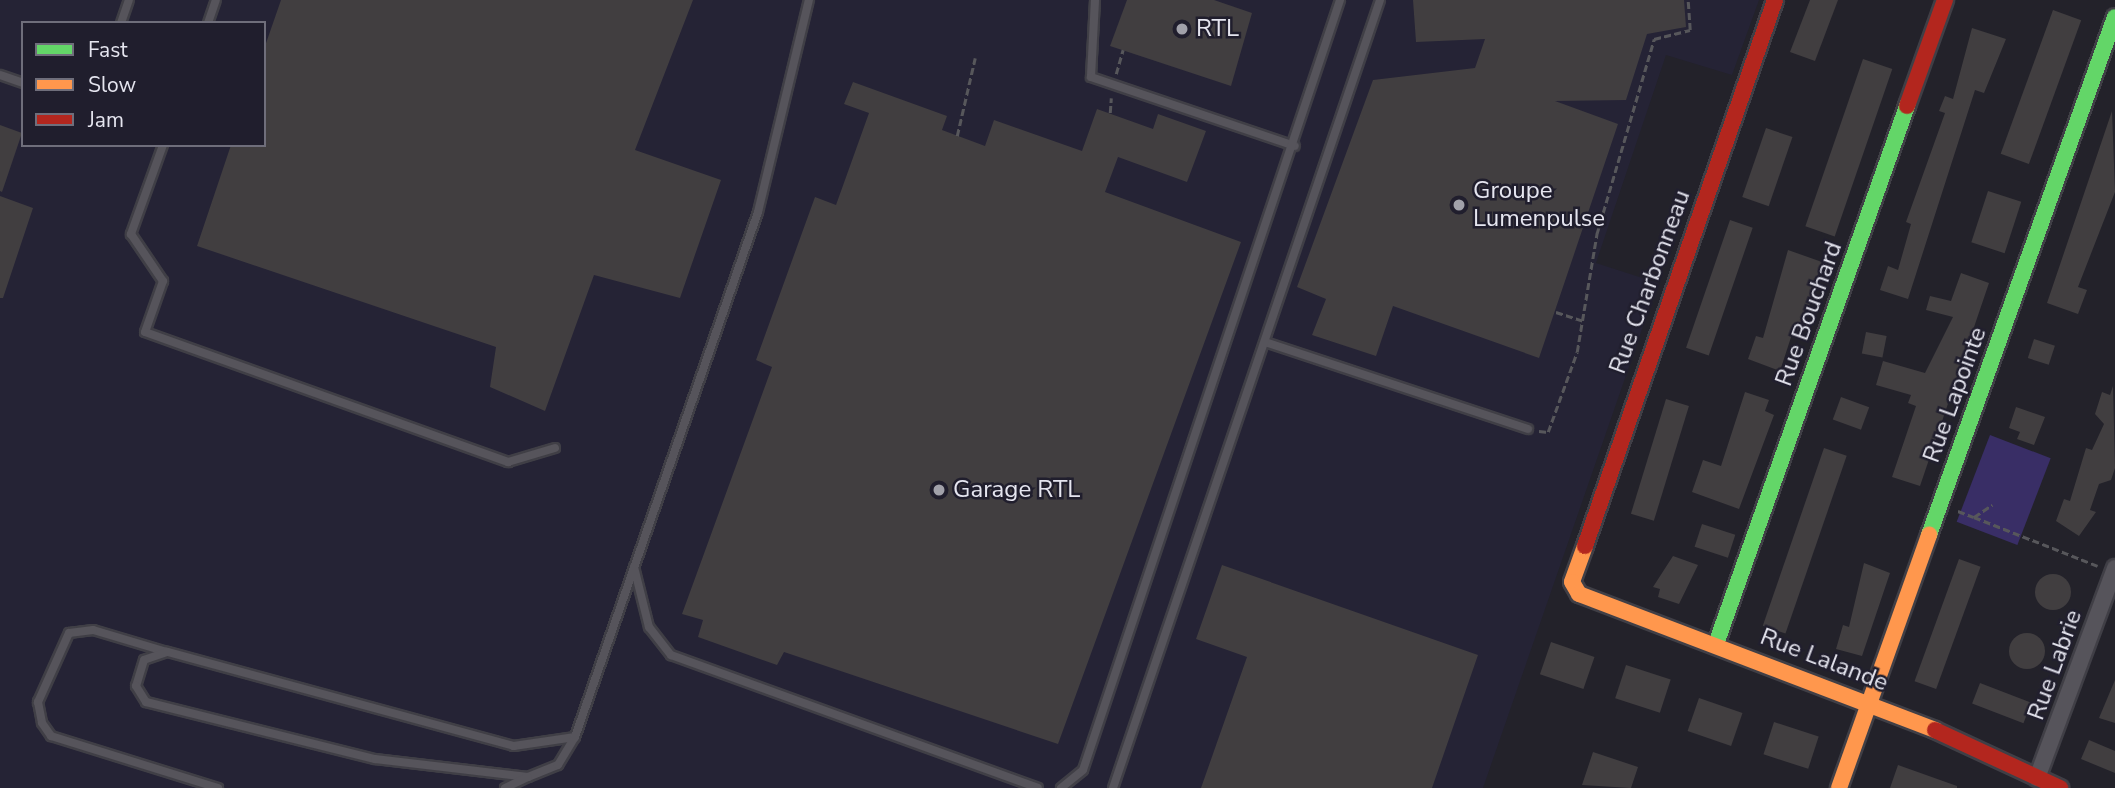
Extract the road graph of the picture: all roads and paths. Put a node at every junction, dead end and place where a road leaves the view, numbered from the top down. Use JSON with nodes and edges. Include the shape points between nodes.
{"nodes":[{"id":1,"x":130,"y":0,"type":"edge"},
{"id":2,"x":216,"y":0,"type":"edge"},
{"id":3,"x":809,"y":0,"type":"edge"},
{"id":4,"x":1094,"y":0,"type":"edge"},
{"id":5,"x":1340,"y":0,"type":"edge"},
{"id":6,"x":1380,"y":0,"type":"edge"},
{"id":7,"x":1688,"y":0,"type":"edge"},
{"id":8,"x":1775,"y":0,"type":"edge"},
{"id":9,"x":1945,"y":0,"type":"edge"},
{"id":10,"x":2115,"y":18,"type":"edge"},
{"id":11,"x":122,"y":21,"type":"edge"},
{"id":12,"x":209,"y":21,"type":"edge"},
{"id":13,"x":975,"y":58,"type":"dead end"},
{"id":14,"x":0,"y":75,"type":"edge"},
{"id":15,"x":21,"y":82,"type":"edge"},
{"id":16,"x":957,"y":136,"type":"dead end"},
{"id":17,"x":1295,"y":146,"type":"junction"},
{"id":18,"x":162,"y":147,"type":"edge"},
{"id":19,"x":1556,"y":312,"type":"dead end"},
{"id":20,"x":1584,"y":321,"type":"junction"},
{"id":21,"x":1265,"y":342,"type":"junction"},
{"id":22,"x":1528,"y":429,"type":"joint"},
{"id":23,"x":555,"y":448,"type":"dead end"},
{"id":24,"x":1940,"y":505,"type":"junction"},
{"id":25,"x":1992,"y":505,"type":"dead end"},
{"id":26,"x":1974,"y":517,"type":"junction"},
{"id":27,"x":634,"y":567,"type":"junction"},
{"id":28,"x":2114,"y":570,"type":"edge"},
{"id":29,"x":1572,"y":582,"type":"joint"},
{"id":30,"x":1716,"y":644,"type":"junction"},
{"id":31,"x":167,"y":652,"type":"junction"},
{"id":32,"x":1871,"y":701,"type":"junction"},
{"id":33,"x":575,"y":737,"type":"junction"},
{"id":34,"x":528,"y":777,"type":"junction"},
{"id":35,"x":2037,"y":778,"type":"junction"},
{"id":36,"x":218,"y":788,"type":"edge"},
{"id":37,"x":505,"y":788,"type":"edge"},
{"id":38,"x":1038,"y":788,"type":"edge"},
{"id":39,"x":1061,"y":788,"type":"edge"},
{"id":40,"x":1113,"y":788,"type":"edge"},
{"id":41,"x":1839,"y":788,"type":"edge"},
{"id":42,"x":2060,"y":788,"type":"edge"}],
"edges":[{"from":1,"to":11,"type":"lane"},
{"from":2,"to":12,"type":"lane"},
{"from":3,"to":27,"type":"lane","via":[[758,212]]},
{"from":4,"to":17,"type":"lane","via":[[1091,78]]},
{"from":5,"to":17,"type":"lane"},
{"from":6,"to":21,"type":"lane"},
{"from":7,"to":20,"type":"path","via":[[1690,30],[1654,39],[1597,233]]},
{"from":8,"to":29,"type":"street","name":"Rue Charbonneau"},
{"from":9,"to":30,"type":"street","name":"Rue Bouchard"},
{"from":10,"to":24,"type":"street","name":"Rue Lapointe"},
{"from":13,"to":16,"type":"path"},
{"from":14,"to":15,"type":"lane"},
{"from":17,"to":39,"type":"lane","via":[[1083,770]]},
{"from":18,"to":23,"type":"lane","via":[[131,234],[163,281],[145,332],[508,462]]},
{"from":19,"to":20,"type":"path"},
{"from":20,"to":22,"type":"path","via":[[1548,432]]},
{"from":21,"to":22,"type":"lane"},
{"from":21,"to":40,"type":"lane"},
{"from":24,"to":26,"type":"path"},
{"from":24,"to":32,"type":"street","name":"Rue Lapointe"},
{"from":25,"to":26,"type":"path"},
{"from":26,"to":28,"type":"path"},
{"from":27,"to":33,"type":"lane"},
{"from":27,"to":38,"type":"lane","via":[[649,627],[671,655]]},
{"from":28,"to":35,"type":"street","name":"Rue Labrie"},
{"from":29,"to":30,"type":"street","name":"Rue Lalande","via":[[1579,594]]},
{"from":30,"to":32,"type":"street","name":"Rue Lalande"},
{"from":31,"to":33,"type":"lane","via":[[514,746]]},
{"from":31,"to":34,"type":"lane","via":[[144,660],[136,686],[146,702],[375,759]]},
{"from":31,"to":36,"type":"lane","via":[[93,630],[69,633],[38,702],[42,723],[51,736]]},
{"from":32,"to":35,"type":"street","name":"Rue Lalande"},
{"from":32,"to":41,"type":"street","name":"Rue Lapointe"},
{"from":33,"to":34,"type":"lane","via":[[558,765]]},
{"from":34,"to":37,"type":"lane"},
{"from":35,"to":42,"type":"street","name":"Rue Lalande"}]}
